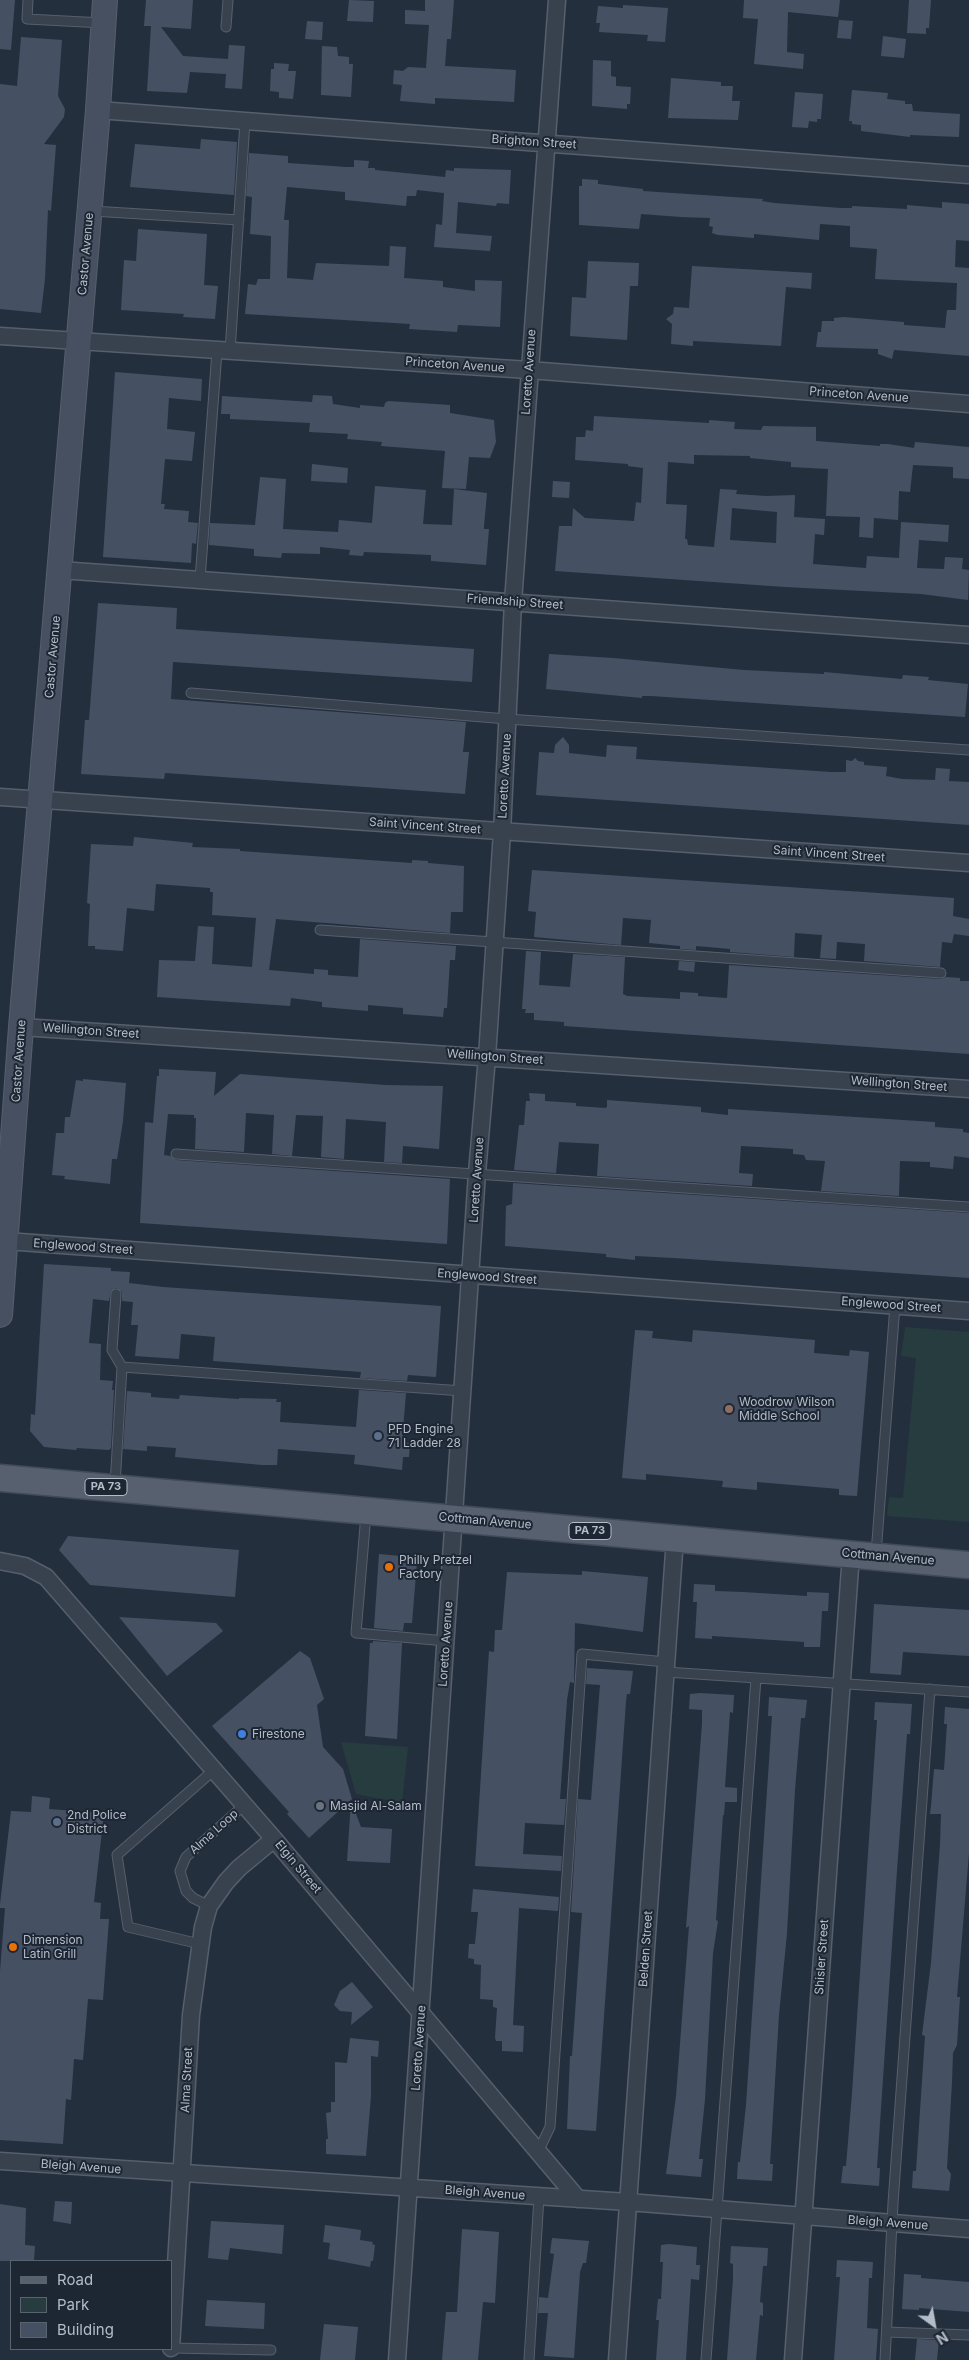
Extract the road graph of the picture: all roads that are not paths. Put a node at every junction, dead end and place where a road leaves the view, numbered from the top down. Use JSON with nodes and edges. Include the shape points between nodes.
{"nodes":[{"id":1,"x":28,"y":0,"type":"edge"},
{"id":2,"x":228,"y":0,"type":"edge"},
{"id":3,"x":557,"y":0,"type":"edge"},
{"id":4,"x":104,"y":12,"type":"edge"},
{"id":5,"x":226,"y":27,"type":"dead end"},
{"id":6,"x":98,"y":110,"type":"junction"},
{"id":7,"x":245,"y":121,"type":"junction"},
{"id":8,"x":545,"y":143,"type":"junction"},
{"id":9,"x":969,"y":175,"type":"edge"},
{"id":10,"x":90,"y":210,"type":"junction"},
{"id":11,"x":238,"y":220,"type":"junction"},
{"id":12,"x":0,"y":336,"type":"edge"},
{"id":13,"x":78,"y":342,"type":"junction"},
{"id":14,"x":224,"y":351,"type":"junction"},
{"id":15,"x":529,"y":370,"type":"junction"},
{"id":16,"x":969,"y":404,"type":"edge"},
{"id":17,"x":60,"y":570,"type":"junction"},
{"id":18,"x":200,"y":580,"type":"junction"},
{"id":19,"x":513,"y":602,"type":"junction"},
{"id":20,"x":969,"y":635,"type":"edge"},
{"id":21,"x":191,"y":693,"type":"dead end"},
{"id":22,"x":507,"y":719,"type":"junction"},
{"id":23,"x":969,"y":750,"type":"edge"},
{"id":24,"x":0,"y":797,"type":"edge"},
{"id":25,"x":41,"y":800,"type":"junction"},
{"id":26,"x":502,"y":832,"type":"junction"},
{"id":27,"x":969,"y":863,"type":"edge"},
{"id":28,"x":320,"y":930,"type":"dead end"},
{"id":29,"x":495,"y":942,"type":"junction"},
{"id":30,"x":941,"y":973,"type":"dead end"},
{"id":31,"x":21,"y":1027,"type":"junction"},
{"id":32,"x":487,"y":1057,"type":"junction"},
{"id":33,"x":969,"y":1089,"type":"edge"},
{"id":34,"x":176,"y":1154,"type":"dead end"},
{"id":35,"x":477,"y":1173,"type":"junction"},
{"id":36,"x":969,"y":1207,"type":"edge"},
{"id":37,"x":4,"y":1237,"type":"edge"},
{"id":38,"x":1,"y":1270,"type":"edge"},
{"id":39,"x":470,"y":1276,"type":"junction"},
{"id":40,"x":116,"y":1294,"type":"dead end"},
{"id":41,"x":895,"y":1305,"type":"junction"},
{"id":42,"x":969,"y":1311,"type":"edge"},
{"id":43,"x":0,"y":1315,"type":"edge"},
{"id":44,"x":122,"y":1367,"type":"junction"},
{"id":45,"x":463,"y":1391,"type":"junction"},
{"id":46,"x":0,"y":1478,"type":"edge"},
{"id":47,"x":115,"y":1488,"type":"junction"},
{"id":48,"x":366,"y":1511,"type":"junction"},
{"id":49,"x":454,"y":1518,"type":"junction"},
{"id":50,"x":675,"y":1538,"type":"junction"},
{"id":51,"x":864,"y":1555,"type":"junction"},
{"id":52,"x":0,"y":1561,"type":"edge"},
{"id":53,"x":969,"y":1565,"type":"edge"},
{"id":54,"x":446,"y":1641,"type":"junction"},
{"id":55,"x":666,"y":1667,"type":"junction"},
{"id":56,"x":756,"y":1678,"type":"junction"},
{"id":57,"x":842,"y":1683,"type":"junction"},
{"id":58,"x":930,"y":1689,"type":"junction"},
{"id":59,"x":969,"y":1692,"type":"edge"},
{"id":60,"x":214,"y":1770,"type":"junction"},
{"id":61,"x":244,"y":1805,"type":"junction"},
{"id":62,"x":274,"y":1839,"type":"junction"},
{"id":63,"x":210,"y":1906,"type":"junction"},
{"id":64,"x":200,"y":1944,"type":"junction"},
{"id":65,"x":421,"y":2015,"type":"junction"},
{"id":66,"x":538,"y":2152,"type":"junction"},
{"id":67,"x":0,"y":2161,"type":"edge"},
{"id":68,"x":183,"y":2174,"type":"junction"},
{"id":69,"x":409,"y":2188,"type":"junction"},
{"id":70,"x":539,"y":2197,"type":"junction"},
{"id":71,"x":578,"y":2199,"type":"junction"},
{"id":72,"x":628,"y":2202,"type":"junction"},
{"id":73,"x":716,"y":2210,"type":"junction"},
{"id":74,"x":804,"y":2217,"type":"junction"},
{"id":75,"x":892,"y":2224,"type":"junction"},
{"id":76,"x":969,"y":2229,"type":"edge"},
{"id":77,"x":887,"y":2332,"type":"junction"},
{"id":78,"x":172,"y":2334,"type":"edge"},
{"id":79,"x":969,"y":2335,"type":"edge"},
{"id":80,"x":172,"y":2349,"type":"edge"},
{"id":81,"x":271,"y":2350,"type":"dead end"},
{"id":82,"x":397,"y":2360,"type":"edge"},
{"id":83,"x":528,"y":2360,"type":"edge"},
{"id":84,"x":616,"y":2360,"type":"edge"},
{"id":85,"x":706,"y":2360,"type":"edge"},
{"id":86,"x":793,"y":2360,"type":"edge"},
{"id":87,"x":884,"y":2360,"type":"edge"}],
"edges":[{"from":1,"to":4,"type":"lane","via":[[27,19]]},
{"from":2,"to":5,"type":"lane"},
{"from":3,"to":8,"type":"street","name":"Loretto Avenue"},
{"from":4,"to":6,"type":"main road","name":"Castor Avenue"},
{"from":6,"to":7,"type":"street","name":"Brighton Street"},
{"from":6,"to":10,"type":"main road","name":"Castor Avenue"},
{"from":7,"to":8,"type":"street","name":"Brighton Street"},
{"from":7,"to":11,"type":"lane"},
{"from":8,"to":9,"type":"street","name":"Brighton Street"},
{"from":8,"to":15,"type":"street","name":"Loretto Avenue"},
{"from":10,"to":11,"type":"lane"},
{"from":10,"to":13,"type":"main road","name":"Castor Avenue"},
{"from":11,"to":14,"type":"lane"},
{"from":12,"to":13,"type":"street","name":"Princeton Avenue"},
{"from":13,"to":14,"type":"street","name":"Princeton Avenue"},
{"from":13,"to":17,"type":"main road","name":"Castor Avenue"},
{"from":14,"to":15,"type":"street","name":"Princeton Avenue"},
{"from":14,"to":18,"type":"lane"},
{"from":15,"to":16,"type":"street","name":"Princeton Avenue"},
{"from":15,"to":19,"type":"street","name":"Loretto Avenue"},
{"from":17,"to":18,"type":"street","name":"Friendship Street"},
{"from":17,"to":25,"type":"main road","name":"Castor Avenue"},
{"from":18,"to":19,"type":"street","name":"Friendship Street"},
{"from":19,"to":20,"type":"street","name":"Friendship Street"},
{"from":19,"to":22,"type":"street","name":"Loretto Avenue"},
{"from":21,"to":22,"type":"lane"},
{"from":22,"to":23,"type":"lane"},
{"from":22,"to":26,"type":"street","name":"Loretto Avenue"},
{"from":24,"to":25,"type":"street","name":"Saint Vincent Street"},
{"from":25,"to":26,"type":"street","name":"Saint Vincent Street"},
{"from":25,"to":31,"type":"main road","name":"Castor Avenue"},
{"from":26,"to":27,"type":"street","name":"Saint Vincent Street"},
{"from":26,"to":29,"type":"street","name":"Loretto Avenue"},
{"from":28,"to":29,"type":"lane"},
{"from":29,"to":30,"type":"lane"},
{"from":29,"to":32,"type":"street","name":"Loretto Avenue"},
{"from":31,"to":32,"type":"street","name":"Wellington Street"},
{"from":31,"to":37,"type":"main road","name":"Castor Avenue"},
{"from":32,"to":33,"type":"street","name":"Wellington Street"},
{"from":32,"to":35,"type":"street","name":"Loretto Avenue"},
{"from":34,"to":35,"type":"lane"},
{"from":35,"to":36,"type":"lane"},
{"from":35,"to":39,"type":"street","name":"Loretto Avenue"},
{"from":37,"to":38,"type":"main road","name":"Castor Avenue"},
{"from":37,"to":39,"type":"street","name":"Englewood Street"},
{"from":38,"to":43,"type":"main road","name":"Castor Avenue"},
{"from":39,"to":41,"type":"street","name":"Englewood Street"},
{"from":39,"to":45,"type":"street","name":"Loretto Avenue"},
{"from":40,"to":44,"type":"lane","via":[[112,1350]]},
{"from":41,"to":42,"type":"street","name":"Englewood Street"},
{"from":41,"to":51,"type":"lane"},
{"from":44,"to":45,"type":"lane"},
{"from":44,"to":47,"type":"lane"},
{"from":45,"to":49,"type":"street","name":"Loretto Avenue"},
{"from":46,"to":47,"type":"main road","name":"Cottman Avenue","number":"PA 73"},
{"from":47,"to":48,"type":"main road","name":"Cottman Avenue","number":"PA 73"},
{"from":48,"to":49,"type":"main road","name":"Cottman Avenue","number":"PA 73"},
{"from":48,"to":54,"type":"lane","via":[[356,1633]]},
{"from":49,"to":50,"type":"main road","name":"Cottman Avenue","number":"PA 73"},
{"from":49,"to":54,"type":"street","name":"Loretto Avenue"},
{"from":50,"to":51,"type":"main road","name":"Cottman Avenue","number":"PA 73"},
{"from":50,"to":55,"type":"street","name":"Belden Street"},
{"from":51,"to":53,"type":"main road","name":"Cottman Avenue","number":"PA 73"},
{"from":51,"to":57,"type":"street","name":"Shisler Street"},
{"from":52,"to":60,"type":"street","name":"Elgin Street","via":[[35,1569],[46,1577]]},
{"from":54,"to":65,"type":"street","name":"Loretto Avenue"},
{"from":55,"to":56,"type":"lane"},
{"from":55,"to":66,"type":"lane","via":[[582,1654],[550,2127]]},
{"from":55,"to":72,"type":"street","name":"Belden Street"},
{"from":56,"to":57,"type":"lane"},
{"from":56,"to":73,"type":"lane"},
{"from":57,"to":58,"type":"lane"},
{"from":57,"to":74,"type":"street","name":"Shisler Street"},
{"from":58,"to":59,"type":"lane"},
{"from":58,"to":75,"type":"lane"},
{"from":60,"to":61,"type":"street","name":"Elgin Street"},
{"from":60,"to":64,"type":"lane","via":[[117,1855],[128,1927]]},
{"from":61,"to":62,"type":"street","name":"Elgin Street"},
{"from":61,"to":63,"type":"lane","name":"Alma Loop","via":[[186,1857],[180,1871],[186,1891]]},
{"from":62,"to":63,"type":"street","name":"Alma Street","via":[[239,1868]]},
{"from":62,"to":65,"type":"street","name":"Elgin Street"},
{"from":63,"to":64,"type":"street","name":"Alma Street"},
{"from":64,"to":68,"type":"street","name":"Alma Street","via":[[190,2032]]},
{"from":65,"to":66,"type":"street","name":"Elgin Street"},
{"from":65,"to":69,"type":"street","name":"Loretto Avenue"},
{"from":66,"to":71,"type":"street","name":"Elgin Street"},
{"from":67,"to":68,"type":"street","name":"Bleigh Avenue"},
{"from":68,"to":69,"type":"street","name":"Bleigh Avenue"},
{"from":68,"to":78,"type":"street","name":"Alma Street"},
{"from":69,"to":70,"type":"street","name":"Bleigh Avenue"},
{"from":69,"to":82,"type":"street","name":"Loretto Avenue"},
{"from":70,"to":71,"type":"street","name":"Bleigh Avenue"},
{"from":70,"to":83,"type":"lane"},
{"from":71,"to":72,"type":"street","name":"Bleigh Avenue"},
{"from":72,"to":73,"type":"street","name":"Bleigh Avenue"},
{"from":72,"to":84,"type":"street","name":"Belden Street"},
{"from":73,"to":74,"type":"street","name":"Bleigh Avenue"},
{"from":73,"to":85,"type":"lane"},
{"from":74,"to":75,"type":"street","name":"Bleigh Avenue"},
{"from":74,"to":86,"type":"street","name":"Shisler Street"},
{"from":75,"to":76,"type":"street","name":"Bleigh Avenue"},
{"from":75,"to":77,"type":"lane"},
{"from":77,"to":79,"type":"lane"},
{"from":77,"to":87,"type":"lane"},
{"from":80,"to":81,"type":"lane"}]}
